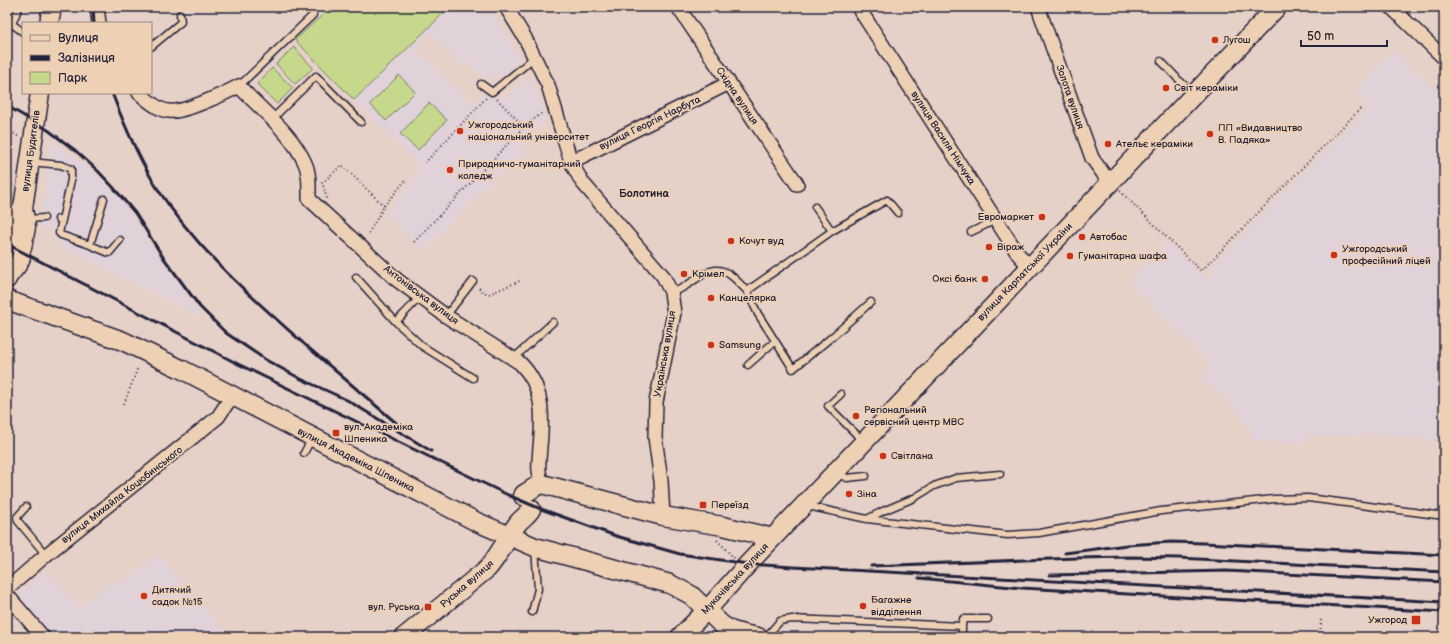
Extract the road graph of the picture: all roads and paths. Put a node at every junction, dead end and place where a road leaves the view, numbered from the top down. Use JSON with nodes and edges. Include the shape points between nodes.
{"nodes":[{"id":1,"x":19,"y":7,"type":"edge"},
{"id":2,"x":52,"y":7,"type":"edge"},
{"id":3,"x":97,"y":7,"type":"edge"},
{"id":4,"x":506,"y":7,"type":"edge"},
{"id":5,"x":678,"y":7,"type":"edge"},
{"id":6,"x":858,"y":7,"type":"edge"},
{"id":7,"x":1038,"y":7,"type":"edge"},
{"id":8,"x":1277,"y":7,"type":"edge"},
{"id":9,"x":1391,"y":7,"type":"edge"},
{"id":10,"x":180,"y":14,"type":"dead end"},
{"id":11,"x":313,"y":15,"type":"dead end"},
{"id":12,"x":49,"y":22,"type":"edge"},
{"id":13,"x":99,"y":22,"type":"edge"},
{"id":14,"x":22,"y":31,"type":"edge"},
{"id":15,"x":152,"y":46,"type":"edge"},
{"id":16,"x":535,"y":56,"type":"junction"},
{"id":17,"x":1444,"y":58,"type":"edge"},
{"id":18,"x":1161,"y":61,"type":"dead end"},
{"id":19,"x":729,"y":83,"type":"junction"},
{"id":20,"x":481,"y":84,"type":"dead end"},
{"id":21,"x":239,"y":86,"type":"junction"},
{"id":22,"x":492,"y":92,"type":"junction"},
{"id":23,"x":40,"y":94,"type":"edge"},
{"id":24,"x":140,"y":94,"type":"edge"},
{"id":25,"x":1194,"y":94,"type":"junction"},
{"id":26,"x":555,"y":106,"type":"junction"},
{"id":27,"x":1362,"y":107,"type":"dead end"},
{"id":28,"x":272,"y":119,"type":"junction"},
{"id":29,"x":361,"y":122,"type":"dead end"},
{"id":30,"x":524,"y":127,"type":"junction"},
{"id":31,"x":7,"y":129,"type":"edge"},
{"id":32,"x":19,"y":137,"type":"dead end"},
{"id":33,"x":29,"y":162,"type":"junction"},
{"id":34,"x":571,"y":162,"type":"junction"},
{"id":35,"x":425,"y":163,"type":"dead end"},
{"id":36,"x":7,"y":177,"type":"edge"},
{"id":37,"x":321,"y":178,"type":"dead end"},
{"id":38,"x":406,"y":181,"type":"dead end"},
{"id":39,"x":322,"y":183,"type":"junction"},
{"id":40,"x":797,"y":184,"type":"dead end"},
{"id":41,"x":13,"y":185,"type":"dead end"},
{"id":42,"x":1114,"y":187,"type":"junction"},
{"id":43,"x":104,"y":199,"type":"dead end"},
{"id":44,"x":330,"y":205,"type":"dead end"},
{"id":45,"x":384,"y":206,"type":"junction"},
{"id":46,"x":815,"y":207,"type":"dead end"},
{"id":47,"x":24,"y":213,"type":"junction"},
{"id":48,"x":898,"y":214,"type":"dead end"},
{"id":49,"x":44,"y":218,"type":"dead end"},
{"id":50,"x":996,"y":220,"type":"junction"},
{"id":51,"x":832,"y":231,"type":"junction"},
{"id":52,"x":971,"y":232,"type":"dead end"},
{"id":53,"x":361,"y":233,"type":"dead end"},
{"id":54,"x":367,"y":236,"type":"dead end"},
{"id":55,"x":120,"y":240,"type":"dead end"},
{"id":56,"x":369,"y":240,"type":"dead end"},
{"id":57,"x":414,"y":242,"type":"dead end"},
{"id":58,"x":90,"y":245,"type":"junction"},
{"id":59,"x":12,"y":261,"type":"edge"},
{"id":60,"x":1030,"y":267,"type":"junction"},
{"id":61,"x":356,"y":277,"type":"dead end"},
{"id":62,"x":522,"y":280,"type":"dead end"},
{"id":63,"x":473,"y":281,"type":"joint"},
{"id":64,"x":747,"y":291,"type":"junction"},
{"id":65,"x":671,"y":292,"type":"junction"},
{"id":66,"x":420,"y":297,"type":"junction"},
{"id":67,"x":7,"y":300,"type":"edge"},
{"id":68,"x":871,"y":302,"type":"dead end"},
{"id":69,"x":446,"y":316,"type":"junction"},
{"id":70,"x":396,"y":322,"type":"junction"},
{"id":71,"x":553,"y":322,"type":"dead end"},
{"id":72,"x":775,"y":341,"type":"junction"},
{"id":73,"x":514,"y":358,"type":"junction"},
{"id":74,"x":748,"y":365,"type":"dead end"},
{"id":75,"x":138,"y":367,"type":"dead end"},
{"id":76,"x":473,"y":378,"type":"dead end"},
{"id":77,"x":841,"y":394,"type":"dead end"},
{"id":78,"x":232,"y":396,"type":"junction"},
{"id":79,"x":124,"y":404,"type":"dead end"},
{"id":80,"x":312,"y":437,"type":"junction"},
{"id":81,"x":864,"y":442,"type":"junction"},
{"id":82,"x":304,"y":453,"type":"dead end"},
{"id":83,"x":836,"y":472,"type":"junction"},
{"id":84,"x":1000,"y":474,"type":"dead end"},
{"id":85,"x":866,"y":476,"type":"dead end"},
{"id":86,"x":526,"y":505,"type":"junction"},
{"id":87,"x":805,"y":505,"type":"junction"},
{"id":88,"x":26,"y":507,"type":"dead end"},
{"id":89,"x":663,"y":516,"type":"junction"},
{"id":90,"x":1444,"y":516,"type":"edge"},
{"id":91,"x":867,"y":519,"type":"junction"},
{"id":92,"x":714,"y":536,"type":"dead end"},
{"id":93,"x":773,"y":538,"type":"junction"},
{"id":94,"x":535,"y":547,"type":"junction"},
{"id":95,"x":46,"y":555,"type":"junction"},
{"id":96,"x":735,"y":559,"type":"dead end"},
{"id":97,"x":7,"y":589,"type":"edge"},
{"id":98,"x":7,"y":595,"type":"edge"},
{"id":99,"x":707,"y":610,"type":"junction"},
{"id":100,"x":532,"y":612,"type":"dead end"},
{"id":101,"x":988,"y":619,"type":"dead end"},
{"id":102,"x":1321,"y":619,"type":"dead end"},
{"id":103,"x":962,"y":626,"type":"junction"},
{"id":104,"x":43,"y":637,"type":"edge"},
{"id":105,"x":404,"y":637,"type":"edge"},
{"id":106,"x":680,"y":637,"type":"edge"},
{"id":107,"x":758,"y":637,"type":"edge"},
{"id":108,"x":766,"y":637,"type":"edge"},
{"id":109,"x":962,"y":637,"type":"edge"},
{"id":110,"x":1320,"y":637,"type":"edge"}],
"edges":[{"from":1,"to":14,"type":"lane","via":[[12,24]]},
{"from":2,"to":12,"type":"main road"},
{"from":3,"to":13,"type":"street"},
{"from":4,"to":16,"type":"street","name":"Українська вулиця"},
{"from":5,"to":19,"type":"street","name":"Східна вулиця"},
{"from":6,"to":50,"type":"street","name":"вулиця Василя Німчука"},
{"from":7,"to":42,"type":"street","name":"Золота вулиця","via":[[1092,158]]},
{"from":8,"to":25,"type":"main road","name":"вулиця Карпатської України"},
{"from":9,"to":17,"type":"street"},
{"from":10,"to":15,"type":"lane","via":[[181,22]]},
{"from":11,"to":21,"type":"lane"},
{"from":16,"to":22,"type":"lane"},
{"from":16,"to":26,"type":"street","name":"Українська вулиця"},
{"from":18,"to":25,"type":"lane"},
{"from":19,"to":34,"type":"street","name":"вулиця Георгія Нарбута"},
{"from":19,"to":40,"type":"street","name":"Східна вулиця"},
{"from":20,"to":22,"type":"lane"},
{"from":21,"to":24,"type":"street","via":[[179,110],[168,111],[159,108]]},
{"from":21,"to":28,"type":"street","name":"Антонівська вулиця"},
{"from":22,"to":30,"type":"path"},
{"from":22,"to":35,"type":"path"},
{"from":23,"to":33,"type":"main road","name":"вулиця Будителів"},
{"from":25,"to":42,"type":"main road","name":"вулиця Карпатської України"},
{"from":26,"to":30,"type":"path","via":[[545,110]]},
{"from":26,"to":34,"type":"street","name":"Українська вулиця"},
{"from":27,"to":42,"type":"path","via":[[1201,271]]},
{"from":28,"to":29,"type":"lane","via":[[316,76]]},
{"from":28,"to":66,"type":"street","name":"Антонівська вулиця","via":[[292,141],[305,163],[310,182],[309,199],[397,280]]},
{"from":30,"to":57,"type":"path"},
{"from":31,"to":32,"type":"path"},
{"from":33,"to":47,"type":"main road","name":"вулиця Будителів"},
{"from":33,"to":58,"type":"lane","via":[[60,165],[71,169],[71,180],[59,233]]},
{"from":34,"to":65,"type":"street","name":"Українська вулиця","via":[[582,182],[663,276]]},
{"from":36,"to":41,"type":"path"},
{"from":37,"to":39,"type":"path"},
{"from":38,"to":45,"type":"path"},
{"from":39,"to":44,"type":"path"},
{"from":39,"to":45,"type":"path","via":[[342,165]]},
{"from":42,"to":60,"type":"main road","name":"вулиця Карпатської України"},
{"from":43,"to":58,"type":"lane"},
{"from":45,"to":54,"type":"path"},
{"from":46,"to":51,"type":"lane"},
{"from":47,"to":49,"type":"lane"},
{"from":47,"to":59,"type":"main road","name":"вулиця Будителів","via":[[14,220]]},
{"from":48,"to":51,"type":"lane","via":[[887,200]]},
{"from":50,"to":52,"type":"lane"},
{"from":50,"to":60,"type":"street","name":"вулиця Василя Німчука","via":[[1018,254]]},
{"from":51,"to":64,"type":"lane"},
{"from":53,"to":56,"type":"path"},
{"from":55,"to":58,"type":"lane","via":[[109,253]]},
{"from":60,"to":81,"type":"main road","name":"вулиця Карпатської України"},
{"from":61,"to":70,"type":"lane"},
{"from":62,"to":63,"type":"path","via":[[488,294]]},
{"from":63,"to":69,"type":"lane"},
{"from":64,"to":65,"type":"lane","via":[[729,274],[721,270],[712,270]]},
{"from":64,"to":72,"type":"lane"},
{"from":65,"to":89,"type":"street","name":"Українська вулиця","via":[[674,313],[655,417]]},
{"from":66,"to":69,"type":"street","name":"Антонівська вулиця"},
{"from":66,"to":70,"type":"lane"},
{"from":67,"to":78,"type":"main road","name":"вулиця Академіка Шпеника","via":[[123,341]]},
{"from":68,"to":72,"type":"lane","via":[[793,369]]},
{"from":69,"to":73,"type":"street","name":"Антонівська вулиця"},
{"from":70,"to":76,"type":"lane","via":[[422,346]]},
{"from":71,"to":73,"type":"lane"},
{"from":72,"to":74,"type":"lane"},
{"from":73,"to":86,"type":"street","name":"Антонівська вулиця","via":[[528,371],[540,398],[542,424],[538,475]]},
{"from":75,"to":79,"type":"path"},
{"from":77,"to":81,"type":"lane","via":[[828,406]]},
{"from":78,"to":80,"type":"main road","name":"вулиця Академіка Шпеника"},
{"from":78,"to":95,"type":"street","name":"вулиця Михайла Коцюбинського","via":[[214,421]]},
{"from":80,"to":82,"type":"lane"},
{"from":80,"to":86,"type":"main road","name":"вулиця Академіка Шпеника","via":[[478,522]]},
{"from":81,"to":83,"type":"main road","name":"вулиця Карпатської України"},
{"from":83,"to":85,"type":"lane","via":[[847,478]]},
{"from":83,"to":87,"type":"main road","name":"вулиця Карпатської України"},
{"from":84,"to":91,"type":"lane","via":[[956,478],[941,483]]},
{"from":86,"to":89,"type":"main road"},
{"from":86,"to":94,"type":"main road","name":"вулиця Академіка Шпеника"},
{"from":86,"to":105,"type":"main road","name":"Руська вулиця","via":[[488,568]]},
{"from":87,"to":91,"type":"lane"},
{"from":87,"to":93,"type":"main road","name":"вулиця Карпатської України"},
{"from":88,"to":95,"type":"lane","via":[[17,517],[18,521]]},
{"from":89,"to":93,"type":"main road"},
{"from":90,"to":91,"type":"lane","via":[[1308,498],[1161,511],[1039,533],[1008,535]]},
{"from":92,"to":96,"type":"path"},
{"from":93,"to":99,"type":"main road","name":"Мукачівська вулиця"},
{"from":94,"to":99,"type":"main road","name":"вулиця Академіка Шпеника","via":[[670,584],[691,595]]},
{"from":94,"to":100,"type":"lane","via":[[538,589]]},
{"from":95,"to":97,"type":"street","name":"вулиця Михайла Коцюбинського"},
{"from":98,"to":104,"type":"street"},
{"from":99,"to":106,"type":"main road","name":"Мукачівська вулиця"},
{"from":99,"to":107,"type":"main road","name":"вулиця Академіка Шпеника","via":[[730,630]]},
{"from":101,"to":103,"type":"lane","via":[[963,619]]},
{"from":102,"to":110,"type":"path"},
{"from":103,"to":108,"type":"lane","via":[[792,619],[780,621]]},
{"from":103,"to":109,"type":"lane"}]}
